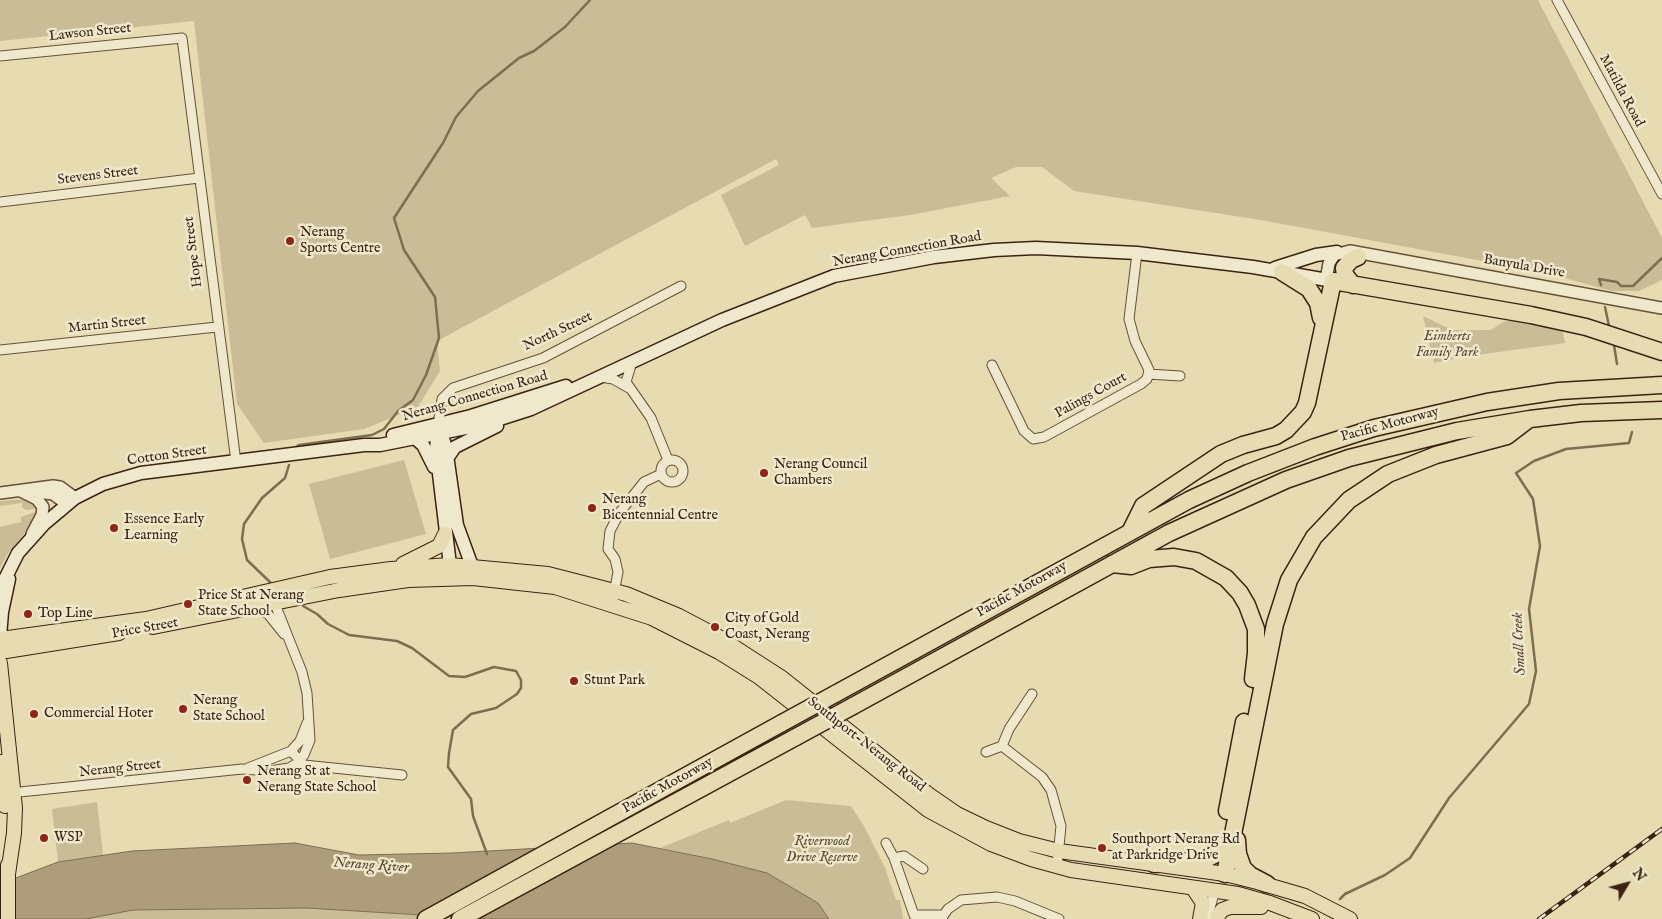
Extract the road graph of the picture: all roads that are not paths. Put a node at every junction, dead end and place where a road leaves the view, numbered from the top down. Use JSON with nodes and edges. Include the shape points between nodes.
{"nodes":[{"id":1,"x":1557,"y":0,"type":"edge"},
{"id":2,"x":182,"y":38,"type":"joint"},
{"id":3,"x":0,"y":56,"type":"edge"},
{"id":4,"x":199,"y":178,"type":"junction"},
{"id":5,"x":1662,"y":194,"type":"edge"},
{"id":6,"x":0,"y":202,"type":"edge"},
{"id":7,"x":1337,"y":252,"type":"junction"},
{"id":8,"x":1137,"y":253,"type":"junction"},
{"id":9,"x":1380,"y":256,"type":"junction"},
{"id":10,"x":1358,"y":257,"type":"junction"},
{"id":11,"x":1265,"y":269,"type":"junction"},
{"id":12,"x":1282,"y":272,"type":"junction"},
{"id":13,"x":1329,"y":281,"type":"junction"},
{"id":14,"x":1352,"y":285,"type":"junction"},
{"id":15,"x":681,"y":286,"type":"dead end"},
{"id":16,"x":1662,"y":308,"type":"edge"},
{"id":17,"x":1321,"y":325,"type":"junction"},
{"id":18,"x":217,"y":327,"type":"junction"},
{"id":19,"x":0,"y":350,"type":"edge"},
{"id":20,"x":1662,"y":352,"type":"edge"},
{"id":21,"x":632,"y":362,"type":"junction"},
{"id":22,"x":992,"y":365,"type":"dead end"},
{"id":23,"x":1148,"y":374,"type":"junction"},
{"id":24,"x":1180,"y":376,"type":"dead end"},
{"id":25,"x":596,"y":377,"type":"junction"},
{"id":26,"x":1662,"y":385,"type":"edge"},
{"id":27,"x":629,"y":388,"type":"junction"},
{"id":28,"x":531,"y":409,"type":"junction"},
{"id":29,"x":1662,"y":410,"type":"edge"},
{"id":30,"x":1530,"y":418,"type":"junction"},
{"id":31,"x":439,"y":431,"type":"junction"},
{"id":32,"x":416,"y":439,"type":"junction"},
{"id":33,"x":364,"y":445,"type":"junction"},
{"id":34,"x":448,"y":457,"type":"junction"},
{"id":35,"x":668,"y":460,"type":"junction"},
{"id":36,"x":236,"y":462,"type":"junction"},
{"id":37,"x":660,"y":474,"type":"junction"},
{"id":38,"x":439,"y":479,"type":"junction"},
{"id":39,"x":21,"y":491,"type":"junction"},
{"id":40,"x":0,"y":493,"type":"edge"},
{"id":41,"x":71,"y":501,"type":"junction"},
{"id":42,"x":1132,"y":530,"type":"junction"},
{"id":43,"x":445,"y":534,"type":"junction"},
{"id":44,"x":30,"y":539,"type":"junction"},
{"id":45,"x":13,"y":562,"type":"junction"},
{"id":46,"x":1110,"y":564,"type":"junction"},
{"id":47,"x":450,"y":565,"type":"junction"},
{"id":48,"x":391,"y":569,"type":"junction"},
{"id":49,"x":472,"y":572,"type":"junction"},
{"id":50,"x":408,"y":580,"type":"joint"},
{"id":51,"x":0,"y":589,"type":"edge"},
{"id":52,"x":613,"y":597,"type":"junction"},
{"id":53,"x":230,"y":600,"type":"junction"},
{"id":54,"x":275,"y":604,"type":"junction"},
{"id":55,"x":254,"y":608,"type":"junction"},
{"id":56,"x":0,"y":638,"type":"edge"},
{"id":57,"x":291,"y":645,"type":"junction"},
{"id":58,"x":0,"y":652,"type":"edge"},
{"id":59,"x":0,"y":664,"type":"edge"},
{"id":60,"x":1032,"y":694,"type":"dead end"},
{"id":61,"x":308,"y":708,"type":"junction"},
{"id":62,"x":1002,"y":746,"type":"junction"},
{"id":63,"x":0,"y":748,"type":"edge"},
{"id":64,"x":291,"y":751,"type":"junction"},
{"id":65,"x":986,"y":752,"type":"dead end"},
{"id":66,"x":299,"y":761,"type":"junction"},
{"id":67,"x":242,"y":769,"type":"junction"},
{"id":68,"x":402,"y":775,"type":"dead end"},
{"id":69,"x":6,"y":793,"type":"edge"},
{"id":70,"x":1237,"y":820,"type":"junction"},
{"id":71,"x":886,"y":843,"type":"dead end"},
{"id":72,"x":1221,"y":846,"type":"junction"},
{"id":73,"x":1059,"y":851,"type":"junction"},
{"id":74,"x":894,"y":858,"type":"junction"},
{"id":75,"x":1154,"y":864,"type":"junction"},
{"id":76,"x":1056,"y":866,"type":"junction"},
{"id":77,"x":923,"y":869,"type":"dead end"},
{"id":78,"x":1221,"y":874,"type":"junction"},
{"id":79,"x":1267,"y":884,"type":"junction"},
{"id":80,"x":1193,"y":888,"type":"junction"},
{"id":81,"x":1219,"y":891,"type":"junction"},
{"id":82,"x":1296,"y":913,"type":"junction"},
{"id":83,"x":942,"y":917,"type":"edge"},
{"id":84,"x":1213,"y":918,"type":"edge"},
{"id":85,"x":8,"y":919,"type":"edge"},
{"id":86,"x":426,"y":919,"type":"edge"},
{"id":87,"x":460,"y":919,"type":"edge"},
{"id":88,"x":1059,"y":919,"type":"edge"},
{"id":89,"x":1200,"y":919,"type":"edge"},
{"id":90,"x":1312,"y":919,"type":"edge"},
{"id":91,"x":1350,"y":919,"type":"edge"}],
"edges":[{"from":1,"to":5,"type":"street","name":"Matilda Road"},
{"from":2,"to":3,"type":"street","name":"Lawson Street"},
{"from":2,"to":4,"type":"street","name":"Hope Street"},
{"from":4,"to":6,"type":"street","name":"Stevens Street"},
{"from":4,"to":18,"type":"street","name":"Hope Street"},
{"from":7,"to":9,"type":"street","name":"Banyula Drive","via":[[1350,250]]},
{"from":7,"to":11,"type":"main road"},
{"from":7,"to":13,"type":"street","via":[[1329,263]]},
{"from":8,"to":11,"type":"main road","name":"Nerang Connection Road"},
{"from":8,"to":21,"type":"main road","name":"Nerang Connection Road","via":[[1079,249],[994,250],[934,257],[834,276],[722,320]]},
{"from":8,"to":23,"type":"street","via":[[1129,319]]},
{"from":9,"to":10,"type":"street","name":"Banyula Drive"},
{"from":9,"to":16,"type":"street","name":"Banyula Drive"},
{"from":10,"to":13,"type":"street","name":"Banyula Drive","via":[[1338,262]]},
{"from":10,"to":14,"type":"highway","via":[[1344,268]]},
{"from":11,"to":12,"type":"main road","name":"Nerang Connection Road"},
{"from":12,"to":13,"type":"main road","name":"Nerang Connection Road"},
{"from":12,"to":17,"type":"highway","via":[[1309,289],[1318,303]]},
{"from":13,"to":14,"type":"highway"},
{"from":13,"to":17,"type":"highway"},
{"from":14,"to":20,"type":"highway","via":[[1510,311],[1586,328]]},
{"from":15,"to":31,"type":"street","name":"North Street","via":[[543,358],[453,388],[442,399]]},
{"from":17,"to":42,"type":"highway","via":[[1307,403],[1295,421],[1276,436],[1242,444],[1210,462],[1144,506]]},
{"from":18,"to":19,"type":"street","name":"Martin Street"},
{"from":18,"to":36,"type":"street","name":"Hope Street"},
{"from":21,"to":25,"type":"main road","name":"Nerang Connection Road"},
{"from":21,"to":27,"type":"street","via":[[626,379]]},
{"from":22,"to":23,"type":"street","name":"Palings Court","via":[[1024,431],[1033,439],[1044,437],[1141,384]]},
{"from":23,"to":24,"type":"street"},
{"from":25,"to":27,"type":"street","via":[[613,379]]},
{"from":25,"to":28,"type":"main road","name":"Nerang Connection Road"},
{"from":25,"to":31,"type":"main road","name":"Nerang Connection Road"},
{"from":26,"to":42,"type":"highway","name":"Pacific Motorway","via":[[1576,390],[1494,401],[1374,428],[1248,473]]},
{"from":27,"to":35,"type":"street","via":[[651,418]]},
{"from":28,"to":31,"type":"main road","name":"Nerang Connection Road","via":[[481,425]]},
{"from":28,"to":34,"type":"main road","via":[[455,447]]},
{"from":29,"to":30,"type":"highway","name":"Pacific Motorway"},
{"from":30,"to":46,"type":"highway","name":"Pacific Motorway","via":[[1413,440],[1327,466],[1239,500]]},
{"from":30,"to":70,"type":"highway","via":[[1507,436],[1436,455],[1388,474],[1349,500],[1314,537],[1289,580],[1275,624]]},
{"from":31,"to":32,"type":"main road","name":"Nerang Connection Road"},
{"from":31,"to":33,"type":"main road","name":"Nerang Connection Road","via":[[378,438]]},
{"from":31,"to":34,"type":"main road","name":"North Street"},
{"from":31,"to":38,"type":"main road","name":"North Street"},
{"from":32,"to":33,"type":"main road","name":"Nerang Connection Road"},
{"from":32,"to":38,"type":"main road","via":[[426,450]]},
{"from":33,"to":36,"type":"main road","name":"Nerang Connection Road"},
{"from":34,"to":49,"type":"main road","name":"North Street","via":[[457,524]]},
{"from":35,"to":37,"type":"street"},
{"from":35,"to":37,"type":"street","via":[[677,461],[682,467],[680,479],[669,482]]},
{"from":36,"to":41,"type":"main road","name":"Cotton Street","via":[[135,474],[103,484]]},
{"from":37,"to":52,"type":"street","via":[[644,482],[620,512],[610,531],[608,549],[618,566]]},
{"from":38,"to":43,"type":"main road","name":"North Street"},
{"from":39,"to":40,"type":"street"},
{"from":39,"to":41,"type":"street","via":[[55,486]]},
{"from":39,"to":44,"type":"street","via":[[37,499],[42,507],[42,515]]},
{"from":41,"to":44,"type":"main road","name":"Cotton Street"},
{"from":42,"to":86,"type":"highway","name":"Pacific Motorway","bridge":true},
{"from":43,"to":47,"type":"main road","name":"North Street"},
{"from":43,"to":48,"type":"main road","via":[[443,541],[432,550]]},
{"from":44,"to":45,"type":"main road","name":"Cotton Street"},
{"from":45,"to":51,"type":"main road"},
{"from":45,"to":56,"type":"main road"},
{"from":46,"to":72,"type":"highway","via":[[1131,566],[1149,559],[1164,558],[1196,562],[1216,571],[1233,585],[1252,615],[1257,641],[1256,666]]},
{"from":46,"to":87,"type":"highway","name":"Pacific Motorway","bridge":true},
{"from":47,"to":48,"type":"main road"},
{"from":47,"to":49,"type":"main road","via":[[458,572]]},
{"from":48,"to":53,"type":"main road","name":"Price Street","via":[[330,577]]},
{"from":49,"to":50,"type":"main road","name":"Southport-Nerang Road"},
{"from":49,"to":52,"type":"main road","name":"Southport-Nerang Road"},
{"from":50,"to":54,"type":"main road","name":"Price Street"},
{"from":52,"to":73,"type":"main road","name":"Southport-Nerang Road","via":[[678,616],[740,650],[782,678],[957,814],[1019,841]]},
{"from":52,"to":76,"type":"main road","name":"Southport-Nerang Road","via":[[685,633],[759,678],[928,810],[991,844]]},
{"from":53,"to":54,"type":"main road","via":[[265,598]]},
{"from":53,"to":56,"type":"main road","name":"Price Street","via":[[132,622]]},
{"from":54,"to":55,"type":"main road","name":"Price Street"},
{"from":54,"to":57,"type":"street"},
{"from":55,"to":57,"type":"street","via":[[268,614]]},
{"from":55,"to":58,"type":"main road","name":"Price Street"},
{"from":57,"to":61,"type":"street","via":[[302,672]]},
{"from":59,"to":69,"type":"main road"},
{"from":60,"to":62,"type":"street"},
{"from":61,"to":64,"type":"street","via":[[305,733]]},
{"from":61,"to":66,"type":"street","via":[[310,740]]},
{"from":62,"to":65,"type":"street"},
{"from":62,"to":73,"type":"street","via":[[1042,778],[1051,790],[1062,826]]},
{"from":63,"to":69,"type":"main road"},
{"from":64,"to":66,"type":"street"},
{"from":64,"to":67,"type":"street","name":"Nerang Street"},
{"from":66,"to":67,"type":"street","name":"Nerang Street","via":[[289,768],[270,771]]},
{"from":66,"to":68,"type":"street","via":[[313,766]]},
{"from":67,"to":69,"type":"street","name":"Nerang Street"},
{"from":69,"to":85,"type":"main road"},
{"from":70,"to":78,"type":"highway"},
{"from":70,"to":79,"type":"highway","via":[[1241,865],[1248,874]]},
{"from":71,"to":74,"type":"street"},
{"from":72,"to":75,"type":"highway","via":[[1216,854],[1204,860]]},
{"from":72,"to":78,"type":"highway"},
{"from":73,"to":75,"type":"main road","name":"Southport-Nerang Road"},
{"from":73,"to":76,"type":"street"},
{"from":74,"to":77,"type":"street","via":[[904,856]]},
{"from":74,"to":83,"type":"street","via":[[914,915]]},
{"from":75,"to":78,"type":"main road","name":"Southport-Nerang Road"},
{"from":76,"to":80,"type":"main road","name":"Southport-Nerang Road"},
{"from":78,"to":79,"type":"main road","name":"Southport-Nerang Road"},
{"from":78,"to":81,"type":"main road"},
{"from":79,"to":91,"type":"main road","name":"Southport-Nerang Road","via":[[1305,896]]},
{"from":80,"to":81,"type":"main road","name":"Southport-Nerang Road"},
{"from":80,"to":89,"type":"main road","via":[[1202,903]]},
{"from":81,"to":82,"type":"main road","name":"Southport-Nerang Road"},
{"from":81,"to":84,"type":"street"},
{"from":82,"to":84,"type":"main road","via":[[1242,906],[1225,909]]},
{"from":82,"to":90,"type":"main road","name":"Southport-Nerang Road"},
{"from":83,"to":88,"type":"street","via":[[960,900],[997,897]]}]}
